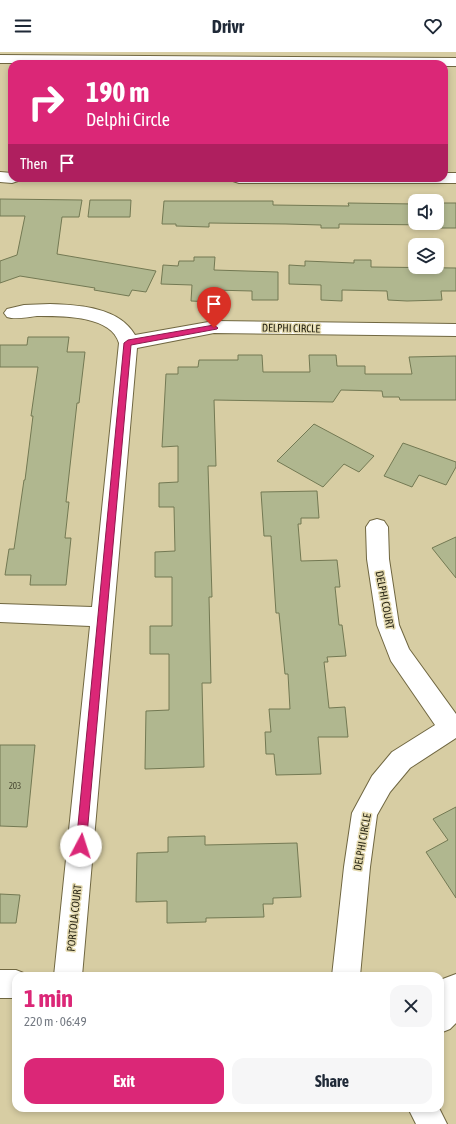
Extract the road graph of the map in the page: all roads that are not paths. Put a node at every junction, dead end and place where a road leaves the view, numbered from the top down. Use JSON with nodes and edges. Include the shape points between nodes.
{"nodes":[{"id":1,"x":0,"y":59,"type":"edge"},
{"id":2,"x":152,"y":60,"type":"edge"},
{"id":3,"x":13,"y":313,"type":"dead end"},
{"id":4,"x":456,"y":330,"type":"edge"},
{"id":5,"x":128,"y":343,"type":"junction"},
{"id":6,"x":377,"y":527,"type":"dead end"},
{"id":7,"x":0,"y":613,"type":"edge"},
{"id":8,"x":102,"y":617,"type":"junction"},
{"id":9,"x":453,"y":726,"type":"edge"},
{"id":10,"x":68,"y":972,"type":"edge"},
{"id":11,"x":346,"y":972,"type":"edge"},
{"id":12,"x":0,"y":984,"type":"edge"},
{"id":13,"x":12,"y":984,"type":"edge"},
{"id":14,"x":456,"y":988,"type":"edge"},
{"id":15,"x":444,"y":992,"type":"edge"},
{"id":16,"x":456,"y":1002,"type":"edge"},
{"id":17,"x":444,"y":1015,"type":"edge"},
{"id":18,"x":425,"y":1112,"type":"edge"},
{"id":19,"x":432,"y":1124,"type":"edge"}],
"edges":[{"from":1,"to":2,"type":"street"},
{"from":3,"to":5,"type":"street","via":[[35,310],[64,311],[105,318],[121,329]]},
{"from":4,"to":5,"type":"street","name":"DELPHI CIRCLE","via":[[214,328]]},
{"from":5,"to":8,"type":"street","name":"PORTOLA COURT"},
{"from":6,"to":9,"type":"street","name":"DELPHI COURT","via":[[378,559],[388,625],[399,654]]},
{"from":7,"to":8,"type":"street"},
{"from":8,"to":10,"type":"street","name":"PORTOLA COURT"},
{"from":9,"to":11,"type":"street","name":"DELPHI CIRCLE","via":[[401,760],[381,784],[365,814]]},
{"from":12,"to":13,"type":"street"},
{"from":14,"to":15,"type":"street"},
{"from":16,"to":17,"type":"street"},
{"from":18,"to":19,"type":"street"}]}
